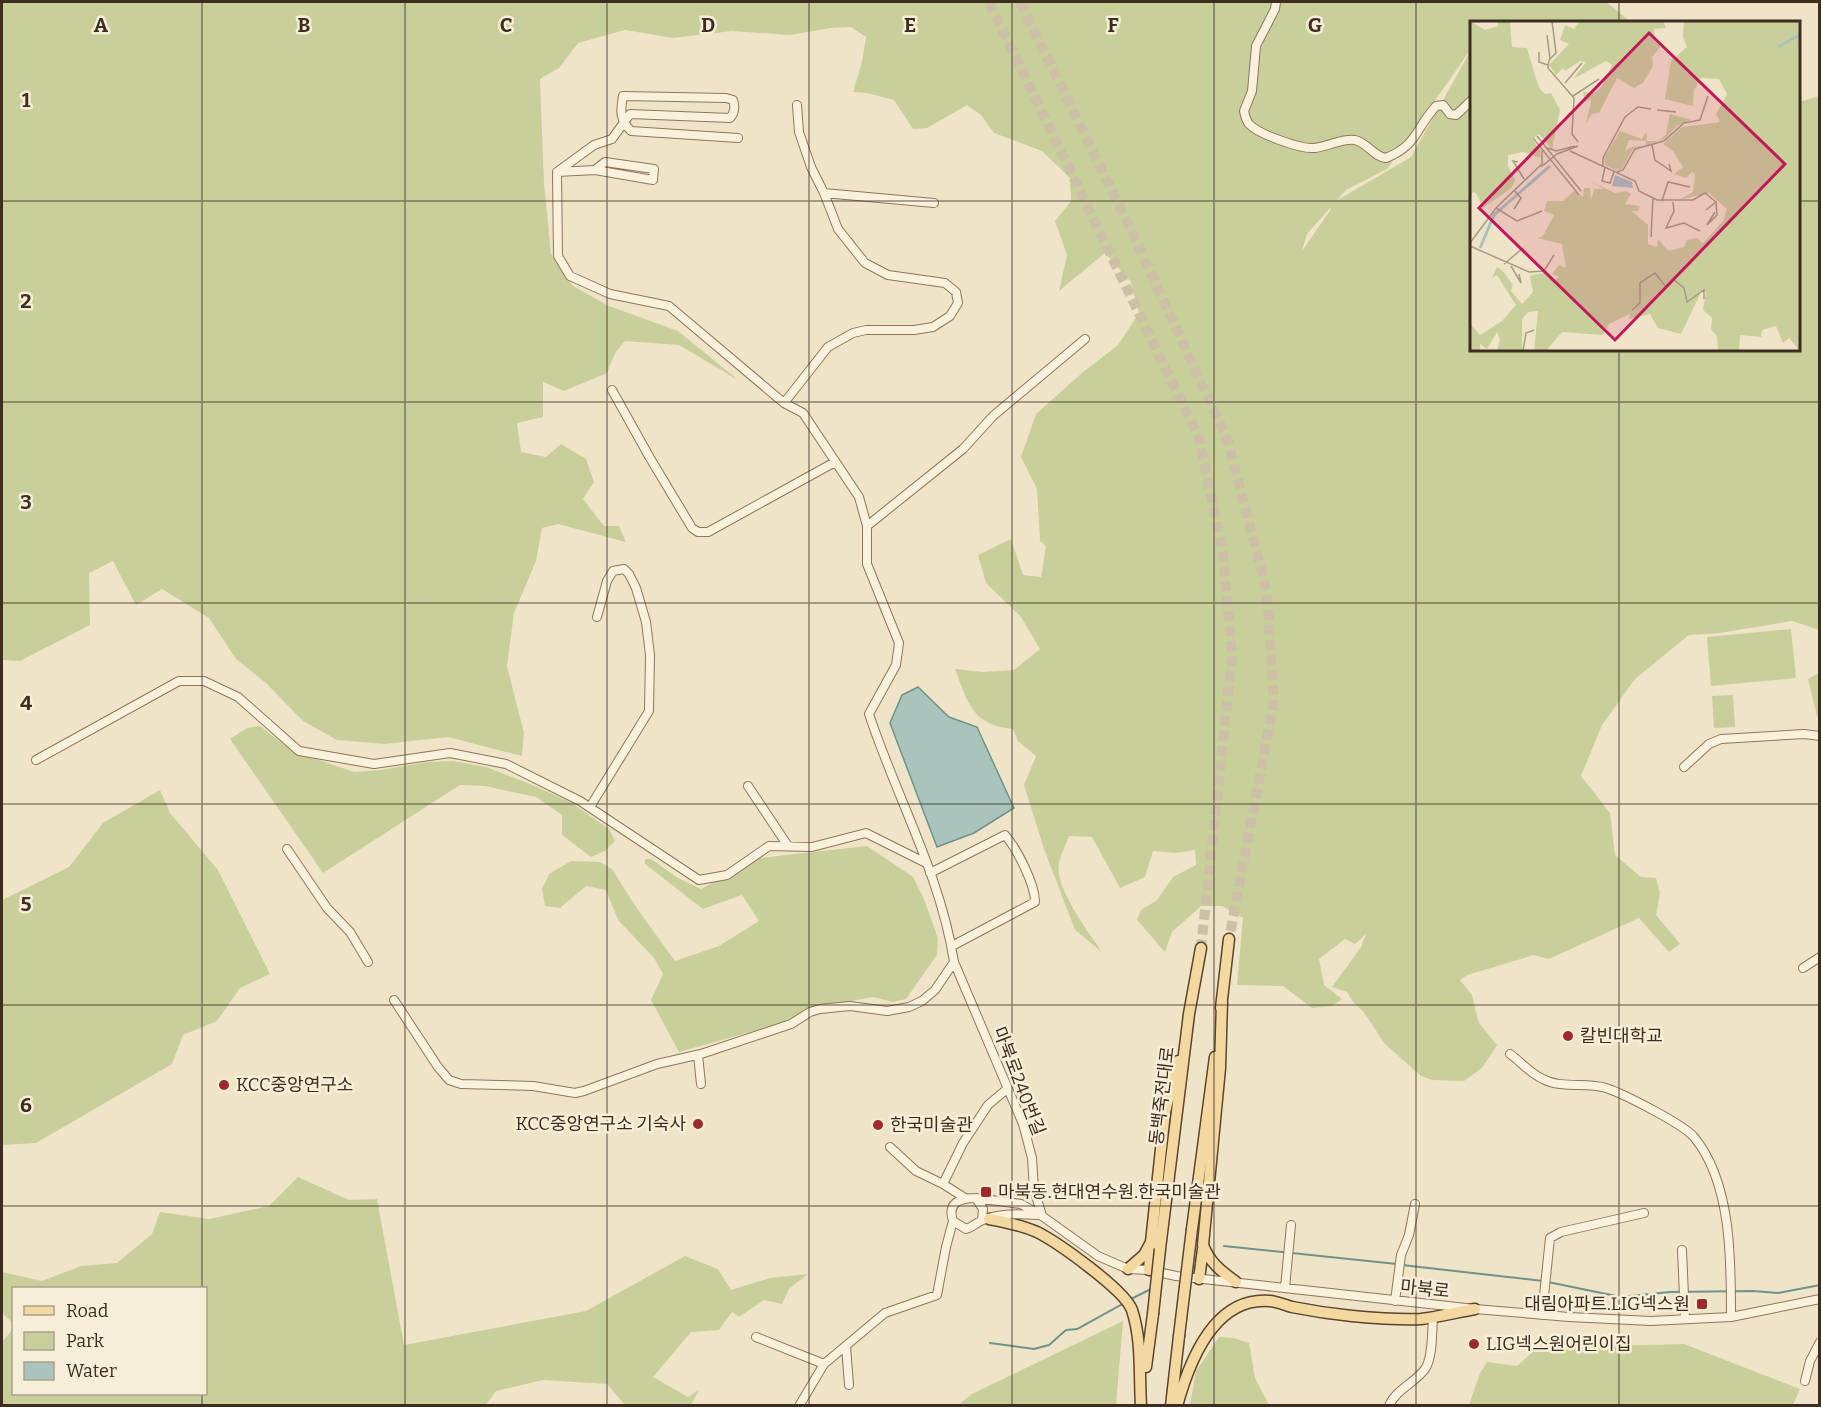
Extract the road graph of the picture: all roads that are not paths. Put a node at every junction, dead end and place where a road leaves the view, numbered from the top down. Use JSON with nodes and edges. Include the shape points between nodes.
{"nodes":[{"id":1,"x":1276,"y":2,"type":"edge"},
{"id":2,"x":1470,"y":102,"type":"edge"},
{"id":3,"x":797,"y":105,"type":"dead end"},
{"id":4,"x":623,"y":123,"type":"junction"},
{"id":5,"x":738,"y":138,"type":"dead end"},
{"id":6,"x":595,"y":170,"type":"junction"},
{"id":7,"x":557,"y":172,"type":"junction"},
{"id":8,"x":824,"y":193,"type":"junction"},
{"id":9,"x":934,"y":203,"type":"dead end"},
{"id":10,"x":1085,"y":339,"type":"dead end"},
{"id":11,"x":612,"y":390,"type":"dead end"},
{"id":12,"x":784,"y":403,"type":"junction"},
{"id":13,"x":835,"y":462,"type":"junction"},
{"id":14,"x":867,"y":526,"type":"junction"},
{"id":15,"x":597,"y":617,"type":"dead end"},
{"id":16,"x":1820,"y":736,"type":"edge"},
{"id":17,"x":36,"y":760,"type":"dead end"},
{"id":18,"x":1684,"y":767,"type":"dead end"},
{"id":19,"x":748,"y":786,"type":"dead end"},
{"id":20,"x":590,"y":807,"type":"junction"},
{"id":21,"x":788,"y":846,"type":"junction"},
{"id":22,"x":287,"y":849,"type":"dead end"},
{"id":23,"x":926,"y":863,"type":"junction"},
{"id":24,"x":930,"y":873,"type":"junction"},
{"id":25,"x":1229,"y":939,"type":"tunnel mouth"},
{"id":26,"x":951,"y":946,"type":"junction"},
{"id":27,"x":1201,"y":948,"type":"tunnel mouth"},
{"id":28,"x":1820,"y":957,"type":"edge"},
{"id":29,"x":368,"y":962,"type":"dead end"},
{"id":30,"x":954,"y":962,"type":"junction"},
{"id":31,"x":1803,"y":968,"type":"dead end"},
{"id":32,"x":394,"y":1000,"type":"dead end"},
{"id":33,"x":1222,"y":1002,"type":"junction"},
{"id":34,"x":1510,"y":1054,"type":"dead end"},
{"id":35,"x":698,"y":1055,"type":"junction"},
{"id":36,"x":701,"y":1084,"type":"dead end"},
{"id":37,"x":1007,"y":1089,"type":"junction"},
{"id":38,"x":890,"y":1147,"type":"dead end"},
{"id":39,"x":943,"y":1184,"type":"junction"},
{"id":40,"x":965,"y":1198,"type":"junction"},
{"id":41,"x":976,"y":1198,"type":"junction"},
{"id":42,"x":1415,"y":1204,"type":"dead end"},
{"id":43,"x":1644,"y":1213,"type":"dead end"},
{"id":44,"x":1042,"y":1216,"type":"junction"},
{"id":45,"x":985,"y":1219,"type":"junction"},
{"id":46,"x":953,"y":1221,"type":"junction"},
{"id":47,"x":1291,"y":1225,"type":"dead end"},
{"id":48,"x":1156,"y":1245,"type":"junction"},
{"id":49,"x":1203,"y":1245,"type":"junction"},
{"id":50,"x":1682,"y":1250,"type":"dead end"},
{"id":51,"x":1128,"y":1269,"type":"junction"},
{"id":52,"x":1149,"y":1270,"type":"junction"},
{"id":53,"x":1199,"y":1279,"type":"junction"},
{"id":54,"x":1236,"y":1282,"type":"junction"},
{"id":55,"x":1285,"y":1288,"type":"junction"},
{"id":56,"x":1820,"y":1299,"type":"edge"},
{"id":57,"x":1395,"y":1301,"type":"junction"},
{"id":58,"x":1475,"y":1309,"type":"junction"},
{"id":59,"x":1542,"y":1315,"type":"junction"},
{"id":60,"x":1433,"y":1317,"type":"junction"},
{"id":61,"x":1731,"y":1317,"type":"junction"},
{"id":62,"x":1685,"y":1319,"type":"junction"},
{"id":63,"x":756,"y":1337,"type":"dead end"},
{"id":64,"x":1820,"y":1342,"type":"edge"},
{"id":65,"x":846,"y":1346,"type":"junction"},
{"id":66,"x":824,"y":1364,"type":"junction"},
{"id":67,"x":1805,"y":1381,"type":"dead end"},
{"id":68,"x":849,"y":1385,"type":"dead end"},
{"id":69,"x":799,"y":1406,"type":"edge"},
{"id":70,"x":1141,"y":1406,"type":"edge"},
{"id":71,"x":1171,"y":1406,"type":"edge"},
{"id":72,"x":1177,"y":1406,"type":"edge"},
{"id":73,"x":1389,"y":1406,"type":"edge"}],
"edges":[{"from":1,"to":2,"type":"street","via":[[1256,46],[1252,90],[1244,111],[1249,123],[1265,134],[1310,148],[1354,140],[1386,158],[1409,146],[1436,106],[1443,105],[1456,116]]},
{"from":3,"to":8,"type":"street","via":[[800,132]]},
{"from":4,"to":4,"type":"street","via":[[623,96],[726,98],[735,104],[730,118],[630,114]]},
{"from":4,"to":5,"type":"street","via":[[631,131]]},
{"from":4,"to":7,"type":"street","via":[[612,138],[594,145]]},
{"from":6,"to":6,"type":"street","via":[[653,180],[654,170],[605,162]]},
{"from":6,"to":7,"type":"street"},
{"from":7,"to":12,"type":"street","name":"마북로240번길","via":[[558,256],[570,276],[610,294],[669,306]]},
{"from":8,"to":9,"type":"street"},
{"from":8,"to":12,"type":"street","via":[[838,230],[865,263],[888,275],[945,283],[956,292],[958,303],[950,316],[933,327],[866,330],[828,347]]},
{"from":10,"to":14,"type":"street","via":[[993,416],[963,448]]},
{"from":11,"to":13,"type":"street","via":[[692,528],[698,532],[708,532]]},
{"from":12,"to":13,"type":"street","name":"마북로240번길","via":[[803,413]]},
{"from":13,"to":14,"type":"street","name":"마북로240번길","via":[[859,496]]},
{"from":14,"to":23,"type":"street","name":"마북로240번길","via":[[867,564],[899,643],[896,665],[869,714]]},
{"from":15,"to":20,"type":"street","via":[[607,581],[613,572],[624,569],[636,588],[646,622],[649,711]]},
{"from":16,"to":18,"type":"street","via":[[1721,739],[1709,744]]},
{"from":17,"to":20,"type":"street","via":[[179,681],[204,681],[238,697],[299,751],[374,764],[450,753],[506,764]]},
{"from":19,"to":21,"type":"street"},
{"from":20,"to":21,"type":"street","via":[[699,880],[727,875],[769,846]]},
{"from":21,"to":23,"type":"street","via":[[813,847],[866,833]]},
{"from":22,"to":29,"type":"street"},
{"from":23,"to":24,"type":"street","name":"마북로240번길"},
{"from":24,"to":26,"type":"street","name":"마북로240번길"},
{"from":24,"to":26,"type":"street","via":[[1005,835],[1035,892],[1035,902]]},
{"from":25,"to":33,"type":"main road"},
{"from":26,"to":30,"type":"street","name":"마북로240번길"},
{"from":27,"to":48,"type":"main road","name":"동백죽전대로"},
{"from":28,"to":31,"type":"street"},
{"from":30,"to":35,"type":"street","via":[[935,990],[909,1007],[887,1011],[850,1006],[820,1009],[791,1024]]},
{"from":30,"to":37,"type":"street","name":"마북로240번길"},
{"from":32,"to":35,"type":"street","via":[[438,1067],[449,1080],[461,1084],[533,1086],[575,1093],[657,1064]]},
{"from":33,"to":49,"type":"main road","via":[[1220,1068]]},
{"from":33,"to":71,"type":"main road","bridge":true},
{"from":34,"to":61,"type":"street","via":[[1543,1079],[1604,1088],[1663,1116],[1693,1136],[1712,1168],[1727,1219]]},
{"from":35,"to":36,"type":"street"},
{"from":37,"to":39,"type":"street","via":[[988,1105]]},
{"from":37,"to":44,"type":"street","name":"마북로240번길","via":[[1023,1124]]},
{"from":38,"to":39,"type":"street","via":[[916,1172]]},
{"from":39,"to":40,"type":"street"},
{"from":40,"to":41,"type":"street"},
{"from":40,"to":46,"type":"street","via":[[952,1206]]},
{"from":41,"to":44,"type":"street","name":"마북로","via":[[1021,1204]]},
{"from":41,"to":45,"type":"street"},
{"from":42,"to":57,"type":"street"},
{"from":43,"to":59,"type":"street","via":[[1550,1238]]},
{"from":44,"to":45,"type":"street","via":[[1016,1214]]},
{"from":44,"to":51,"type":"street","name":"마북로","via":[[1098,1256]]},
{"from":45,"to":46,"type":"street","via":[[966,1229]]},
{"from":45,"to":70,"type":"main road","via":[[1016,1223],[1040,1233],[1119,1291],[1131,1308],[1140,1351]]},
{"from":46,"to":65,"type":"street","via":[[937,1295],[885,1313]]},
{"from":47,"to":55,"type":"street"},
{"from":48,"to":51,"type":"main road"},
{"from":48,"to":52,"type":"main road"},
{"from":48,"to":70,"type":"main road","bridge":true,"via":[[1153,1314]]},
{"from":49,"to":53,"type":"main road"},
{"from":49,"to":54,"type":"main road","via":[[1214,1265]]},
{"from":50,"to":62,"type":"street"},
{"from":51,"to":52,"type":"street","name":"마북로"},
{"from":52,"to":53,"type":"street","name":"마북로"},
{"from":53,"to":54,"type":"street","name":"마북로"},
{"from":54,"to":55,"type":"street","name":"마북로"},
{"from":55,"to":57,"type":"street","name":"마북로"},
{"from":56,"to":61,"type":"street","name":"마북로"},
{"from":57,"to":58,"type":"street","name":"마북로"},
{"from":58,"to":59,"type":"street","name":"마북로"},
{"from":58,"to":60,"type":"main road"},
{"from":59,"to":62,"type":"street","name":"마북로"},
{"from":60,"to":72,"type":"main road","via":[[1351,1316],[1270,1301],[1254,1302],[1223,1316],[1202,1342],[1183,1382]]},
{"from":60,"to":73,"type":"street","via":[[1427,1367],[1396,1394]]},
{"from":61,"to":62,"type":"street","name":"마북로"},
{"from":63,"to":66,"type":"street"},
{"from":64,"to":67,"type":"street"},
{"from":65,"to":66,"type":"street"},
{"from":65,"to":68,"type":"street"},
{"from":66,"to":69,"type":"street"}]}
